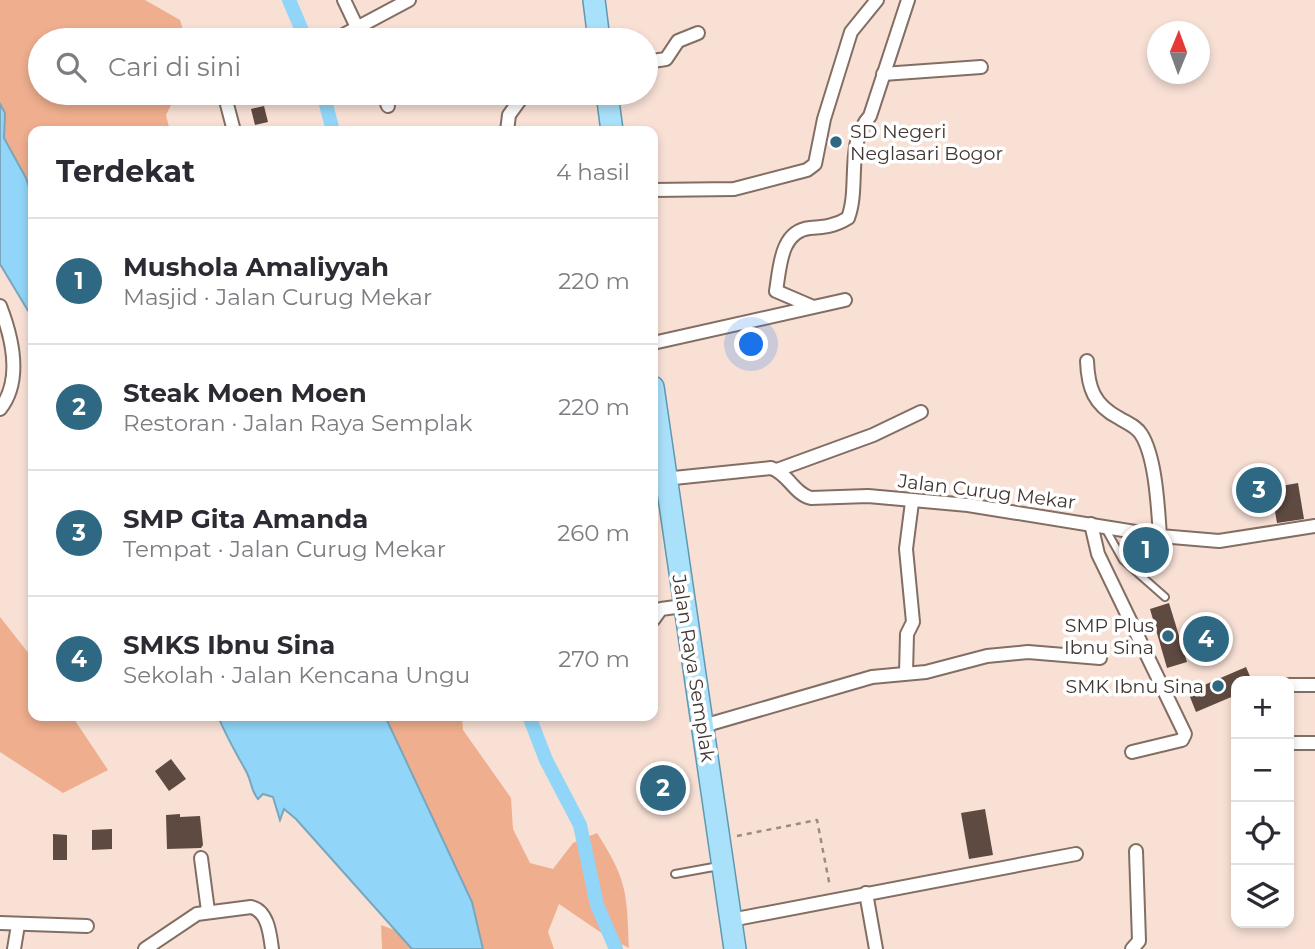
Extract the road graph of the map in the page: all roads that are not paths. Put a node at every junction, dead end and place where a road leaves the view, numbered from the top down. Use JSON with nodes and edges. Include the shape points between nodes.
{"nodes":[{"id":1,"x":344,"y":0,"type":"edge"},
{"id":2,"x":409,"y":0,"type":"edge"},
{"id":3,"x":594,"y":0,"type":"edge"},
{"id":4,"x":877,"y":0,"type":"edge"},
{"id":5,"x":908,"y":0,"type":"edge"},
{"id":6,"x":358,"y":28,"type":"edge"},
{"id":7,"x":369,"y":28,"type":"edge"},
{"id":8,"x":598,"y":28,"type":"edge"},
{"id":9,"x":698,"y":33,"type":"dead end"},
{"id":10,"x":658,"y":60,"type":"edge"},
{"id":11,"x":981,"y":67,"type":"dead end"},
{"id":12,"x":883,"y":74,"type":"junction"},
{"id":13,"x":227,"y":105,"type":"edge"},
{"id":14,"x":516,"y":105,"type":"edge"},
{"id":15,"x":609,"y":105,"type":"edge"},
{"id":16,"x":233,"y":126,"type":"edge"},
{"id":17,"x":508,"y":126,"type":"edge"},
{"id":18,"x":611,"y":126,"type":"edge"},
{"id":19,"x":658,"y":190,"type":"edge"},
{"id":20,"x":845,"y":300,"type":"dead end"},
{"id":21,"x":0,"y":306,"type":"edge"},
{"id":22,"x":811,"y":306,"type":"junction"},
{"id":23,"x":658,"y":342,"type":"edge"},
{"id":24,"x":6,"y":356,"type":"edge"},
{"id":25,"x":1087,"y":360,"type":"dead end"},
{"id":26,"x":0,"y":409,"type":"edge"},
{"id":27,"x":921,"y":412,"type":"dead end"},
{"id":28,"x":658,"y":433,"type":"edge"},
{"id":29,"x":778,"y":470,"type":"junction"},
{"id":30,"x":664,"y":479,"type":"junction"},
{"id":31,"x":912,"y":502,"type":"junction"},
{"id":32,"x":1098,"y":525,"type":"junction"},
{"id":33,"x":1315,"y":526,"type":"edge"},
{"id":34,"x":1160,"y":536,"type":"junction"},
{"id":35,"x":1165,"y":597,"type":"dead end"},
{"id":36,"x":683,"y":606,"type":"junction"},
{"id":37,"x":658,"y":613,"type":"edge"},
{"id":38,"x":1100,"y":658,"type":"dead end"},
{"id":39,"x":906,"y":673,"type":"junction"},
{"id":40,"x":1294,"y":685,"type":"edge"},
{"id":41,"x":1315,"y":685,"type":"edge"},
{"id":42,"x":703,"y":726,"type":"junction"},
{"id":43,"x":1294,"y":743,"type":"edge"},
{"id":44,"x":1315,"y":743,"type":"edge"},
{"id":45,"x":1132,"y":752,"type":"dead end"},
{"id":46,"x":1136,"y":851,"type":"dead end"},
{"id":47,"x":1076,"y":854,"type":"dead end"},
{"id":48,"x":201,"y":858,"type":"dead end"},
{"id":49,"x":725,"y":865,"type":"junction"},
{"id":50,"x":675,"y":874,"type":"dead end"},
{"id":51,"x":866,"y":893,"type":"junction"},
{"id":52,"x":208,"y":911,"type":"junction"},
{"id":53,"x":731,"y":920,"type":"junction"},
{"id":54,"x":0,"y":923,"type":"edge"},
{"id":55,"x":18,"y":925,"type":"junction"},
{"id":56,"x":87,"y":926,"type":"dead end"},
{"id":57,"x":14,"y":949,"type":"edge"},
{"id":58,"x":145,"y":949,"type":"edge"},
{"id":59,"x":272,"y":949,"type":"edge"},
{"id":60,"x":736,"y":949,"type":"edge"},
{"id":61,"x":876,"y":949,"type":"edge"},
{"id":62,"x":1132,"y":949,"type":"edge"}],
"edges":[{"from":1,"to":6,"type":"street"},
{"from":2,"to":7,"type":"street"},
{"from":3,"to":8,"type":"main road"},
{"from":4,"to":19,"type":"street","via":[[852,32],[815,164],[734,189]]},
{"from":5,"to":12,"type":"street"},
{"from":9,"to":10,"type":"street","via":[[678,41],[666,59]]},
{"from":11,"to":12,"type":"street"},
{"from":12,"to":22,"type":"street","via":[[858,144],[848,218],[826,228],[800,230],[785,246],[776,291]]},
{"from":13,"to":16,"type":"street"},
{"from":14,"to":17,"type":"street"},
{"from":15,"to":18,"type":"main road"},
{"from":20,"to":22,"type":"street"},
{"from":21,"to":24,"type":"street","via":[[10,334]]},
{"from":22,"to":23,"type":"street"},
{"from":24,"to":26,"type":"street","via":[[8,395]]},
{"from":25,"to":34,"type":"street","via":[[1091,392],[1102,407],[1143,436]]},
{"from":27,"to":29,"type":"street"},
{"from":28,"to":30,"type":"main road","name":"Jalan Raya Semplak"},
{"from":29,"to":30,"type":"street"},
{"from":29,"to":31,"type":"street","name":"Jalan Curug Mekar","via":[[803,496],[811,498],[868,496]]},
{"from":30,"to":36,"type":"main road","name":"Jalan Raya Semplak"},
{"from":31,"to":32,"type":"street","name":"Jalan Curug Mekar","via":[[1004,509]]},
{"from":31,"to":39,"type":"street","via":[[905,549],[913,622],[907,634]]},
{"from":32,"to":34,"type":"street","name":"Jalan Curug Mekar"},
{"from":32,"to":35,"type":"lane","via":[[1123,561]]},
{"from":32,"to":45,"type":"street","via":[[1098,554],[1185,734],[1182,740]]},
{"from":33,"to":34,"type":"street","name":"Jalan Curug Mekar","via":[[1219,541]]},
{"from":36,"to":37,"type":"street"},
{"from":36,"to":42,"type":"main road","name":"Jalan Raya Semplak"},
{"from":38,"to":39,"type":"street","via":[[1028,652]]},
{"from":39,"to":42,"type":"street","via":[[872,677]]},
{"from":40,"to":41,"type":"street"},
{"from":42,"to":49,"type":"main road","name":"Jalan Raya Semplak"},
{"from":43,"to":44,"type":"street"},
{"from":46,"to":62,"type":"street","via":[[1139,941]]},
{"from":47,"to":51,"type":"street"},
{"from":48,"to":52,"type":"street"},
{"from":49,"to":50,"type":"lane"},
{"from":49,"to":53,"type":"main road","name":"Jalan Raya Semplak"},
{"from":51,"to":53,"type":"street"},
{"from":51,"to":61,"type":"street"},
{"from":52,"to":58,"type":"street","via":[[181,923]]},
{"from":52,"to":59,"type":"street","via":[[257,909],[264,916]]},
{"from":53,"to":60,"type":"main road","name":"Jalan Raya Semplak"},
{"from":54,"to":55,"type":"street"},
{"from":55,"to":56,"type":"street"},
{"from":55,"to":57,"type":"street"}]}
